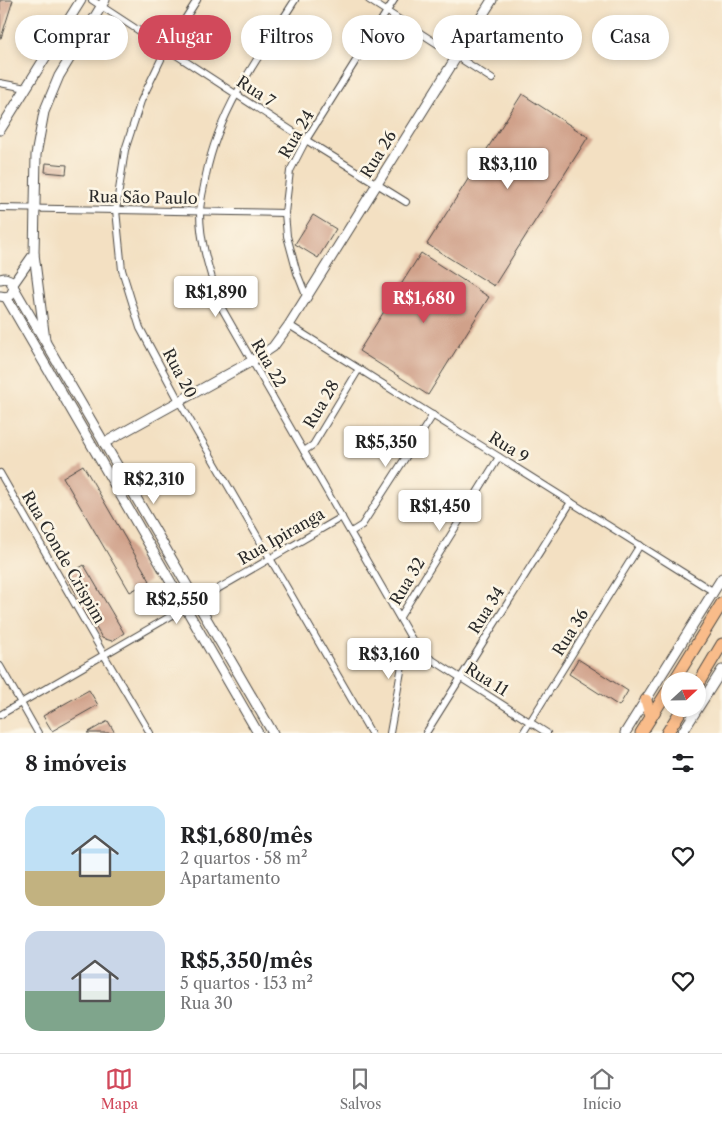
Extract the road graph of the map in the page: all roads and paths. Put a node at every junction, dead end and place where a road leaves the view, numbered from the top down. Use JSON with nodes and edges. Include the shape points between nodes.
{"nodes":[{"id":1,"x":81,"y":0,"type":"edge"},
{"id":2,"x":92,"y":0,"type":"edge"},
{"id":3,"x":197,"y":0,"type":"edge"},
{"id":4,"x":295,"y":0,"type":"edge"},
{"id":5,"x":369,"y":0,"type":"edge"},
{"id":6,"x":394,"y":0,"type":"edge"},
{"id":7,"x":492,"y":0,"type":"edge"},
{"id":8,"x":103,"y":3,"type":"edge"},
{"id":9,"x":387,"y":11,"type":"junction"},
{"id":10,"x":188,"y":15,"type":"edge"},
{"id":11,"x":483,"y":15,"type":"edge"},
{"id":12,"x":138,"y":29,"type":"edge"},
{"id":13,"x":433,"y":40,"type":"edge"},
{"id":14,"x":161,"y":60,"type":"edge"},
{"id":15,"x":183,"y":60,"type":"edge"},
{"id":16,"x":455,"y":60,"type":"edge"},
{"id":17,"x":464,"y":60,"type":"edge"},
{"id":18,"x":492,"y":79,"type":"dead end"},
{"id":19,"x":0,"y":84,"type":"edge"},
{"id":20,"x":26,"y":88,"type":"junction"},
{"id":21,"x":236,"y":94,"type":"junction"},
{"id":22,"x":0,"y":130,"type":"edge"},
{"id":23,"x":306,"y":140,"type":"junction"},
{"id":24,"x":377,"y":184,"type":"junction"},
{"id":25,"x":406,"y":202,"type":"dead end"},
{"id":26,"x":0,"y":208,"type":"edge"},
{"id":27,"x":35,"y":208,"type":"junction"},
{"id":28,"x":116,"y":210,"type":"junction"},
{"id":29,"x":200,"y":212,"type":"junction"},
{"id":30,"x":285,"y":213,"type":"junction"},
{"id":31,"x":34,"y":254,"type":"junction"},
{"id":32,"x":0,"y":279,"type":"edge"},
{"id":33,"x":14,"y":286,"type":"junction"},
{"id":34,"x":3,"y":296,"type":"edge"},
{"id":35,"x":307,"y":298,"type":"junction"},
{"id":36,"x":289,"y":325,"type":"junction"},
{"id":37,"x":46,"y":344,"type":"junction"},
{"id":38,"x":252,"y":361,"type":"junction"},
{"id":39,"x":359,"y":369,"type":"junction"},
{"id":40,"x":77,"y":397,"type":"junction"},
{"id":41,"x":179,"y":401,"type":"junction"},
{"id":42,"x":68,"y":403,"type":"junction"},
{"id":43,"x":433,"y":415,"type":"junction"},
{"id":44,"x":104,"y":443,"type":"junction"},
{"id":45,"x":304,"y":452,"type":"junction"},
{"id":46,"x":499,"y":457,"type":"junction"},
{"id":47,"x":0,"y":472,"type":"edge"},
{"id":48,"x":571,"y":502,"type":"junction"},
{"id":49,"x":342,"y":517,"type":"junction"},
{"id":50,"x":351,"y":532,"type":"junction"},
{"id":51,"x":640,"y":545,"type":"junction"},
{"id":52,"x":271,"y":558,"type":"junction"},
{"id":53,"x":722,"y":578,"type":"edge"},
{"id":54,"x":714,"y":592,"type":"junction"},
{"id":55,"x":197,"y":602,"type":"junction"},
{"id":56,"x":722,"y":603,"type":"edge"},
{"id":57,"x":185,"y":608,"type":"junction"},
{"id":58,"x":400,"y":618,"type":"junction"},
{"id":59,"x":411,"y":638,"type":"junction"},
{"id":60,"x":722,"y":644,"type":"edge"},
{"id":61,"x":104,"y":655,"type":"junction"},
{"id":62,"x":0,"y":666,"type":"edge"},
{"id":63,"x":722,"y":670,"type":"edge"},
{"id":64,"x":680,"y":672,"type":"edge"},
{"id":65,"x":705,"y":672,"type":"edge"},
{"id":66,"x":459,"y":679,"type":"junction"},
{"id":67,"x":646,"y":700,"type":"junction"},
{"id":68,"x":661,"y":701,"type":"edge"},
{"id":69,"x":22,"y":702,"type":"junction"},
{"id":70,"x":0,"y":714,"type":"edge"},
{"id":71,"x":651,"y":717,"type":"junction"},
{"id":72,"x":676,"y":718,"type":"edge"},
{"id":73,"x":530,"y":722,"type":"junction"},
{"id":74,"x":38,"y":733,"type":"edge"},
{"id":75,"x":150,"y":733,"type":"edge"},
{"id":76,"x":258,"y":733,"type":"edge"},
{"id":77,"x":274,"y":733,"type":"edge"},
{"id":78,"x":372,"y":733,"type":"edge"},
{"id":79,"x":390,"y":733,"type":"edge"},
{"id":80,"x":426,"y":733,"type":"edge"},
{"id":81,"x":523,"y":733,"type":"edge"},
{"id":82,"x":547,"y":733,"type":"edge"},
{"id":83,"x":625,"y":733,"type":"edge"},
{"id":84,"x":641,"y":733,"type":"edge"},
{"id":85,"x":667,"y":733,"type":"edge"},
{"id":86,"x":682,"y":733,"type":"edge"}],
"edges":[{"from":1,"to":20,"type":"street"},
{"from":2,"to":8,"type":"street","name":"Rua 7"},
{"from":3,"to":10,"type":"street","name":"Rua 20"},
{"from":4,"to":21,"type":"street","name":"Rua 22"},
{"from":5,"to":9,"type":"street"},
{"from":6,"to":9,"type":"street","name":"Rua 24"},
{"from":7,"to":11,"type":"street","name":"Rua 26"},
{"from":8,"to":12,"type":"street","name":"Rua 7"},
{"from":8,"to":27,"type":"street","via":[[59,76],[44,112],[36,156]]},
{"from":9,"to":13,"type":"street"},
{"from":9,"to":23,"type":"street","name":"Rua 24"},
{"from":14,"to":28,"type":"street","name":"Rua 20","via":[[141,101],[125,150]]},
{"from":15,"to":21,"type":"street","name":"Rua 7"},
{"from":16,"to":24,"type":"street","name":"Rua 26"},
{"from":17,"to":18,"type":"street"},
{"from":19,"to":20,"type":"street"},
{"from":20,"to":22,"type":"street"},
{"from":21,"to":23,"type":"street","name":"Rua 7"},
{"from":21,"to":29,"type":"street","name":"Rua 22","via":[[218,129],[206,168]]},
{"from":23,"to":24,"type":"street","name":"Rua 7"},
{"from":23,"to":30,"type":"street","name":"Rua 24","via":[[290,171]]},
{"from":24,"to":25,"type":"street","name":"Rua 7"},
{"from":24,"to":35,"type":"street","name":"Rua 26"},
{"from":26,"to":27,"type":"street","name":"Rua São Paulo"},
{"from":27,"to":28,"type":"street","name":"Rua São Paulo"},
{"from":27,"to":31,"type":"street"},
{"from":28,"to":29,"type":"street","name":"Rua São Paulo"},
{"from":28,"to":41,"type":"street","name":"Rua 20","via":[[122,270],[140,328]]},
{"from":29,"to":30,"type":"street","name":"Rua São Paulo"},
{"from":29,"to":38,"type":"street","name":"Rua 22","via":[[204,254],[220,305]]},
{"from":30,"to":35,"type":"street","name":"Rua 24","via":[[296,273]]},
{"from":31,"to":33,"type":"street"},
{"from":31,"to":37,"type":"street"},
{"from":32,"to":33,"type":"street","via":[[10,280]]},
{"from":33,"to":34,"type":"street","via":[[11,295]]},
{"from":33,"to":37,"type":"street"},
{"from":34,"to":42,"type":"street"},
{"from":35,"to":36,"type":"street","name":"Rua 26"},
{"from":36,"to":38,"type":"street","name":"Rua 26","via":[[273,347]]},
{"from":36,"to":39,"type":"street","name":"Rua 9"},
{"from":37,"to":40,"type":"street"},
{"from":38,"to":41,"type":"street","name":"Rua 26"},
{"from":38,"to":45,"type":"street","name":"Rua 22"},
{"from":39,"to":43,"type":"street","name":"Rua 9"},
{"from":39,"to":45,"type":"street","name":"Rua 28","via":[[313,445]]},
{"from":40,"to":42,"type":"street"},
{"from":40,"to":44,"type":"street"},
{"from":41,"to":44,"type":"street","name":"Rua 26"},
{"from":41,"to":52,"type":"street","name":"Rua 20"},
{"from":42,"to":57,"type":"street"},
{"from":43,"to":46,"type":"street","name":"Rua 9"},
{"from":43,"to":50,"type":"street","via":[[362,525]]},
{"from":44,"to":55,"type":"street"},
{"from":45,"to":49,"type":"street","name":"Rua 22"},
{"from":46,"to":48,"type":"street","name":"Rua 9"},
{"from":46,"to":58,"type":"street","name":"Rua 32"},
{"from":47,"to":61,"type":"street","name":"Rua Conde Crispim"},
{"from":48,"to":51,"type":"street","name":"Rua 9"},
{"from":48,"to":66,"type":"street","name":"Rua 34"},
{"from":49,"to":50,"type":"street","name":"Rua 22"},
{"from":49,"to":52,"type":"street","name":"Rua Ipiranga"},
{"from":50,"to":58,"type":"street","name":"Rua 22"},
{"from":51,"to":54,"type":"street","name":"Rua 9"},
{"from":51,"to":73,"type":"street","name":"Rua 36"},
{"from":52,"to":55,"type":"street","name":"Rua Ipiranga"},
{"from":52,"to":78,"type":"street","name":"Rua 20"},
{"from":53,"to":54,"type":"street"},
{"from":54,"to":67,"type":"street"},
{"from":55,"to":57,"type":"street","name":"Rua Ipiranga"},
{"from":55,"to":77,"type":"street"},
{"from":56,"to":64,"type":"highway"},
{"from":57,"to":61,"type":"street","name":"Rua Ipiranga"},
{"from":57,"to":76,"type":"street"},
{"from":58,"to":59,"type":"street","name":"Rua 11"},
{"from":59,"to":66,"type":"street","name":"Rua 11","via":[[428,657]]},
{"from":59,"to":79,"type":"street","via":[[406,643]]},
{"from":60,"to":65,"type":"highway"},
{"from":61,"to":69,"type":"street","name":"Rua Ipiranga"},
{"from":61,"to":75,"type":"street","name":"Rua Conde Crispim"},
{"from":62,"to":69,"type":"street"},
{"from":63,"to":86,"type":"street"},
{"from":66,"to":73,"type":"street","name":"Rua 11"},
{"from":66,"to":80,"type":"street","name":"Rua 34"},
{"from":67,"to":71,"type":"highway"},
{"from":67,"to":83,"type":"street"},
{"from":68,"to":71,"type":"highway"},
{"from":69,"to":70,"type":"street","name":"Rua Ipiranga"},
{"from":69,"to":74,"type":"street"},
{"from":71,"to":84,"type":"highway"},
{"from":72,"to":85,"type":"highway"},
{"from":73,"to":81,"type":"street","name":"Rua 36"},
{"from":73,"to":82,"type":"street","name":"Rua 11"}]}
